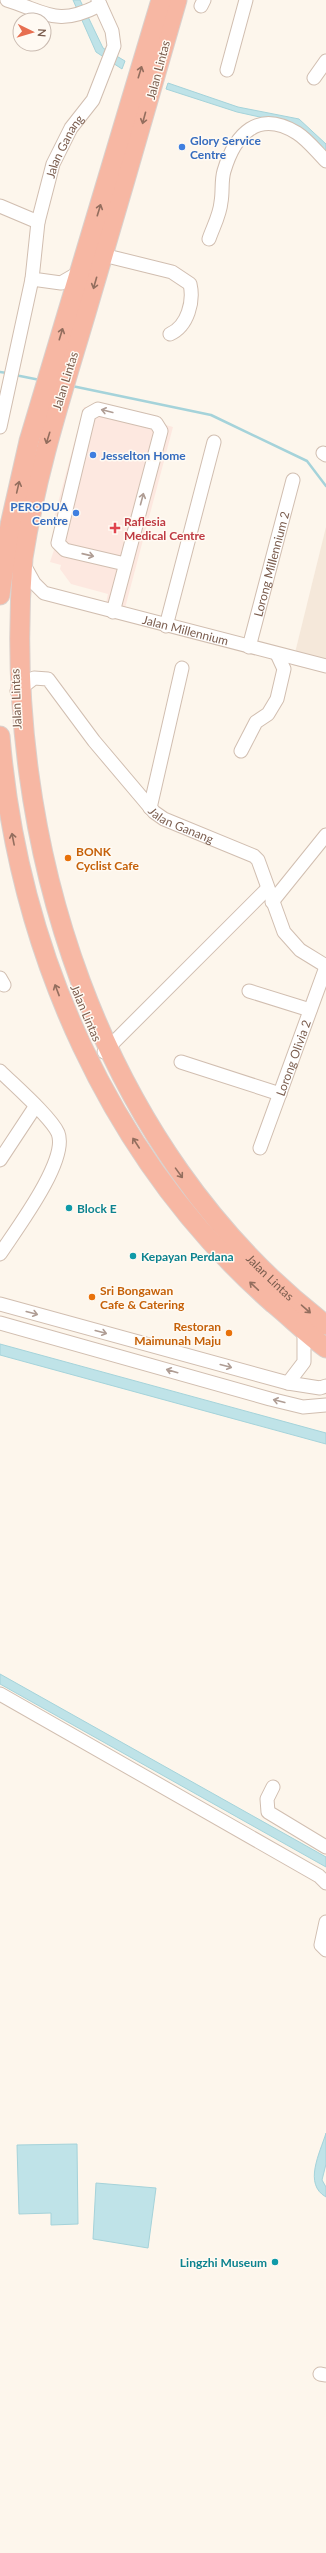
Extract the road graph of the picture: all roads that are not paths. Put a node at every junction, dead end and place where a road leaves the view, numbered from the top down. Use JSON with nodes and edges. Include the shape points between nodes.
{"nodes":[{"id":1,"x":7,"y":0,"type":"edge"},
{"id":2,"x":246,"y":0,"type":"edge"},
{"id":3,"x":164,"y":1,"type":"edge"},
{"id":4,"x":197,"y":2,"type":"edge"},
{"id":5,"x":97,"y":4,"type":"edge"},
{"id":6,"x":171,"y":22,"type":"junction"},
{"id":7,"x":326,"y":61,"type":"edge"},
{"id":8,"x":227,"y":70,"type":"dead end"},
{"id":9,"x":314,"y":78,"type":"dead end"},
{"id":10,"x":326,"y":161,"type":"edge"},
{"id":11,"x":0,"y":206,"type":"edge"},
{"id":12,"x":38,"y":222,"type":"junction"},
{"id":13,"x":209,"y":239,"type":"dead end"},
{"id":14,"x":103,"y":255,"type":"junction"},
{"id":15,"x":80,"y":272,"type":"junction"},
{"id":16,"x":32,"y":278,"type":"junction"},
{"id":17,"x":56,"y":283,"type":"junction"},
{"id":18,"x":70,"y":307,"type":"junction"},
{"id":19,"x":170,"y":334,"type":"dead end"},
{"id":20,"x":58,"y":374,"type":"junction"},
{"id":21,"x":0,"y":427,"type":"edge"},
{"id":22,"x":214,"y":442,"type":"dead end"},
{"id":23,"x":293,"y":480,"type":"dead end"},
{"id":24,"x":22,"y":562,"type":"junction"},
{"id":25,"x":125,"y":564,"type":"junction"},
{"id":26,"x":1,"y":567,"type":"edge"},
{"id":27,"x":44,"y":593,"type":"junction"},
{"id":28,"x":0,"y":595,"type":"edge"},
{"id":29,"x":17,"y":609,"type":"junction"},
{"id":30,"x":113,"y":612,"type":"junction"},
{"id":31,"x":166,"y":626,"type":"junction"},
{"id":32,"x":249,"y":647,"type":"junction"},
{"id":33,"x":277,"y":654,"type":"junction"},
{"id":34,"x":15,"y":662,"type":"junction"},
{"id":35,"x":326,"y":666,"type":"edge"},
{"id":36,"x":182,"y":668,"type":"dead end"},
{"id":37,"x":34,"y":678,"type":"junction"},
{"id":38,"x":15,"y":694,"type":"junction"},
{"id":39,"x":0,"y":736,"type":"edge"},
{"id":40,"x":241,"y":751,"type":"dead end"},
{"id":41,"x":150,"y":808,"type":"junction"},
{"id":42,"x":326,"y":835,"type":"edge"},
{"id":43,"x":267,"y":889,"type":"junction"},
{"id":44,"x":272,"y":902,"type":"junction"},
{"id":45,"x":326,"y":966,"type":"edge"},
{"id":46,"x":249,"y":991,"type":"dead end"},
{"id":47,"x":310,"y":1010,"type":"junction"},
{"id":48,"x":78,"y":1019,"type":"junction"},
{"id":49,"x":103,"y":1053,"type":"junction"},
{"id":50,"x":181,"y":1062,"type":"dead end"},
{"id":51,"x":0,"y":1071,"type":"edge"},
{"id":52,"x":280,"y":1094,"type":"junction"},
{"id":53,"x":36,"y":1107,"type":"junction"},
{"id":54,"x":260,"y":1148,"type":"dead end"},
{"id":55,"x":0,"y":1160,"type":"edge"},
{"id":56,"x":0,"y":1254,"type":"edge"},
{"id":57,"x":0,"y":1304,"type":"edge"},
{"id":58,"x":0,"y":1323,"type":"edge"},
{"id":59,"x":326,"y":1325,"type":"edge"},
{"id":60,"x":304,"y":1330,"type":"junction"},
{"id":61,"x":326,"y":1348,"type":"edge"},
{"id":62,"x":288,"y":1383,"type":"junction"},
{"id":63,"x":326,"y":1386,"type":"edge"},
{"id":64,"x":326,"y":1405,"type":"edge"},
{"id":65,"x":0,"y":1694,"type":"edge"},
{"id":66,"x":273,"y":1787,"type":"dead end"},
{"id":67,"x":326,"y":1847,"type":"edge"},
{"id":68,"x":326,"y":1883,"type":"edge"},
{"id":69,"x":326,"y":1922,"type":"edge"},
{"id":70,"x":326,"y":1950,"type":"edge"}],
"edges":[{"from":1,"to":5,"type":"street","via":[[55,16],[77,15]]},
{"from":2,"to":8,"type":"street"},
{"from":3,"to":6,"type":"highway","name":"Jalan Lintas"},
{"from":15,"to":3,"type":"highway","name":"Jalan Lintas","one_way":true},
{"from":4,"to":6,"type":"highway"},
{"from":5,"to":12,"type":"street","name":"Jalan Ganang","via":[[114,38],[113,50],[93,100],[70,128],[60,147]]},
{"from":6,"to":14,"type":"highway","name":"Jalan Lintas","one_way":true},
{"from":7,"to":9,"type":"street"},
{"from":10,"to":13,"type":"street","via":[[302,137],[284,127],[265,124],[252,126],[243,132],[231,150],[223,173],[221,202]]},
{"from":11,"to":12,"type":"street"},
{"from":12,"to":16,"type":"street","name":"Jalan Ganang"},
{"from":14,"to":19,"type":"street","via":[[163,269],[181,276],[190,284],[192,292],[187,316],[178,330]]},
{"from":14,"to":20,"type":"highway","name":"Jalan Lintas","one_way":true},
{"from":15,"to":17,"type":"street","via":[[66,282]]},
{"from":15,"to":18,"type":"highway","name":"Jalan Lintas"},
{"from":16,"to":17,"type":"street"},
{"from":16,"to":21,"type":"street","name":"Jalan Ganang"},
{"from":17,"to":18,"type":"street","via":[[66,296]]},
{"from":20,"to":18,"type":"highway","name":"Jalan Lintas","one_way":true},
{"from":20,"to":24,"type":"highway","name":"Jalan Lintas","one_way":true,"via":[[60,400],[44,452]]},
{"from":26,"to":20,"type":"highway","name":"Jalan Lintas","one_way":true,"via":[[16,495],[40,403]]},
{"from":22,"to":31,"type":"street"},
{"from":23,"to":32,"type":"street","name":"Lorong Millennium 2"},
{"from":24,"to":27,"type":"street","via":[[34,583]]},
{"from":24,"to":29,"type":"highway","name":"Jalan Lintas"},
{"from":25,"to":25,"type":"street","one_way":true,"via":[[160,431],[156,423],[98,409],[89,414],[57,539],[64,550]]},
{"from":25,"to":30,"type":"street"},
{"from":26,"to":28,"type":"highway","name":"Jalan Lintas"},
{"from":27,"to":29,"type":"street","via":[[33,597]]},
{"from":27,"to":30,"type":"street","name":"Jalan Millennium"},
{"from":29,"to":34,"type":"highway","name":"Jalan Lintas"},
{"from":30,"to":31,"type":"street","name":"Jalan Millennium"},
{"from":31,"to":32,"type":"street","name":"Jalan Millennium"},
{"from":32,"to":33,"type":"street","name":"Jalan Millennium"},
{"from":33,"to":35,"type":"street","name":"Jalan Millennium"},
{"from":33,"to":40,"type":"street","via":[[284,669],[276,699],[268,714],[256,722]]},
{"from":34,"to":37,"type":"street","name":"Jalan Ganang","via":[[21,671]]},
{"from":34,"to":38,"type":"highway","name":"Jalan Lintas"},
{"from":36,"to":41,"type":"street"},
{"from":37,"to":38,"type":"street","via":[[23,684]]},
{"from":37,"to":41,"type":"street","name":"Jalan Ganang","via":[[44,678],[51,682],[94,741]]},
{"from":38,"to":48,"type":"highway","name":"Jalan Lintas","via":[[21,779],[31,843]]},
{"from":48,"to":39,"type":"highway","name":"Jalan Lintas","one_way":true,"via":[[46,962],[20,870],[4,789]]},
{"from":41,"to":43,"type":"street","name":"Jalan Ganang","via":[[164,819],[254,856],[258,860]]},
{"from":42,"to":44,"type":"street"},
{"from":43,"to":44,"type":"street","name":"Jalan Ganang"},
{"from":43,"to":49,"type":"street"},
{"from":44,"to":45,"type":"street","name":"Jalan Ganang","via":[[291,942]]},
{"from":45,"to":47,"type":"street","name":"Lorong Olivia 2"},
{"from":46,"to":47,"type":"street"},
{"from":47,"to":52,"type":"street","name":"Lorong Olivia 2"},
{"from":48,"to":49,"type":"highway","name":"Jalan Lintas"},
{"from":60,"to":48,"type":"highway","name":"Jalan Lintas","one_way":true,"via":[[243,1275],[185,1211],[150,1164],[91,1066]]},
{"from":49,"to":59,"type":"highway","name":"Jalan Lintas","one_way":true,"via":[[142,1118],[200,1200],[266,1272]]},
{"from":50,"to":52,"type":"street"},
{"from":51,"to":53,"type":"street"},
{"from":52,"to":54,"type":"street","name":"Lorong Olivia 2"},
{"from":53,"to":55,"type":"street"},
{"from":53,"to":56,"type":"street","via":[[55,1128],[60,1140],[57,1158],[47,1181]]},
{"from":57,"to":62,"type":"street","one_way":true},
{"from":64,"to":58,"type":"street","one_way":true,"via":[[303,1407],[270,1399]]},
{"from":60,"to":61,"type":"highway","name":"Jalan Lintas"},
{"from":60,"to":62,"type":"street","via":[[304,1362]]},
{"from":62,"to":63,"type":"street","via":[[320,1388]]},
{"from":65,"to":68,"type":"street","via":[[319,1876]]},
{"from":66,"to":67,"type":"street","via":[[267,1799],[268,1812]]},
{"from":69,"to":70,"type":"street","via":[[321,1945]]}]}
